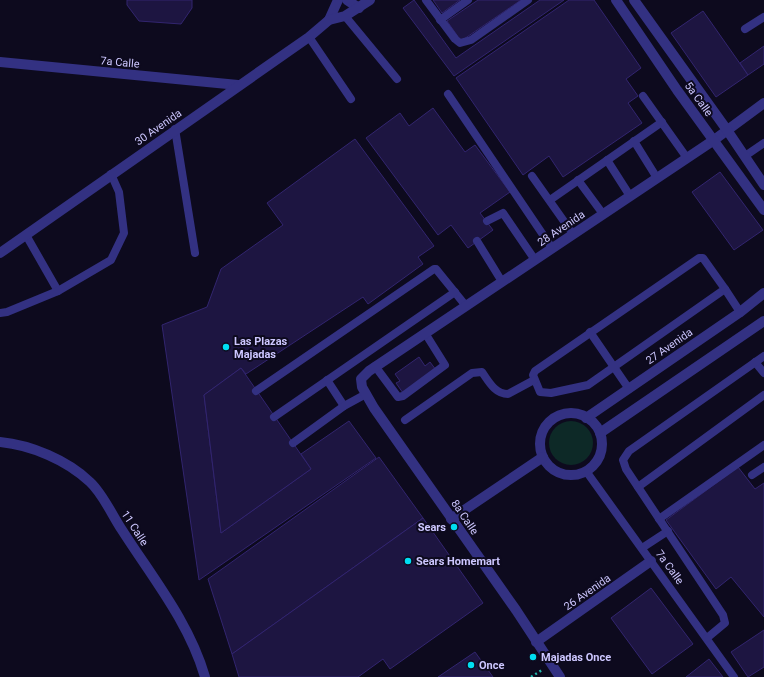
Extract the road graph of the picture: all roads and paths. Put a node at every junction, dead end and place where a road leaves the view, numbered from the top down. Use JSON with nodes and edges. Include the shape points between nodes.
{"nodes":[{"id":1,"x":338,"y":0,"type":"edge"},
{"id":2,"x":347,"y":0,"type":"edge"},
{"id":3,"x":370,"y":0,"type":"edge"},
{"id":4,"x":426,"y":0,"type":"edge"},
{"id":5,"x":468,"y":0,"type":"edge"},
{"id":6,"x":528,"y":0,"type":"edge"},
{"id":7,"x":616,"y":0,"type":"edge"},
{"id":8,"x":634,"y":0,"type":"edge"},
{"id":9,"x":359,"y":8,"type":"junction"},
{"id":10,"x":345,"y":16,"type":"junction"},
{"id":11,"x":764,"y":17,"type":"edge"},
{"id":12,"x":329,"y":20,"type":"junction"},
{"id":13,"x":440,"y":20,"type":"junction"},
{"id":14,"x":745,"y":29,"type":"dead end"},
{"id":15,"x":308,"y":38,"type":"junction"},
{"id":16,"x":0,"y":62,"type":"edge"},
{"id":17,"x":397,"y":79,"type":"dead end"},
{"id":18,"x":238,"y":85,"type":"junction"},
{"id":19,"x":448,"y":94,"type":"dead end"},
{"id":20,"x":643,"y":96,"type":"dead end"},
{"id":21,"x":351,"y":99,"type":"dead end"},
{"id":22,"x":764,"y":103,"type":"edge"},
{"id":23,"x":662,"y":122,"type":"junction"},
{"id":24,"x":175,"y":129,"type":"junction"},
{"id":25,"x":727,"y":130,"type":"junction"},
{"id":26,"x":714,"y":140,"type":"junction"},
{"id":27,"x":634,"y":142,"type":"junction"},
{"id":28,"x":764,"y":143,"type":"edge"},
{"id":29,"x":745,"y":156,"type":"junction"},
{"id":30,"x":687,"y":158,"type":"junction"},
{"id":31,"x":607,"y":160,"type":"junction"},
{"id":32,"x":111,"y":174,"type":"junction"},
{"id":33,"x":532,"y":176,"type":"dead end"},
{"id":34,"x":657,"y":178,"type":"junction"},
{"id":35,"x":578,"y":180,"type":"junction"},
{"id":36,"x":764,"y":185,"type":"edge"},
{"id":37,"x":630,"y":196,"type":"junction"},
{"id":38,"x":550,"y":200,"type":"junction"},
{"id":39,"x":764,"y":210,"type":"edge"},
{"id":40,"x":602,"y":214,"type":"junction"},
{"id":41,"x":487,"y":221,"type":"dead end"},
{"id":42,"x":573,"y":234,"type":"junction"},
{"id":43,"x":26,"y":235,"type":"junction"},
{"id":44,"x":477,"y":242,"type":"dead end"},
{"id":45,"x":552,"y":248,"type":"junction"},
{"id":46,"x":0,"y":253,"type":"edge"},
{"id":47,"x":195,"y":253,"type":"dead end"},
{"id":48,"x":535,"y":260,"type":"junction"},
{"id":49,"x":501,"y":280,"type":"junction"},
{"id":50,"x":725,"y":289,"type":"junction"},
{"id":51,"x":58,"y":291,"type":"junction"},
{"id":52,"x":455,"y":292,"type":"junction"},
{"id":53,"x":764,"y":293,"type":"edge"},
{"id":54,"x":466,"y":306,"type":"junction"},
{"id":55,"x":740,"y":312,"type":"junction"},
{"id":56,"x":0,"y":313,"type":"edge"},
{"id":57,"x":764,"y":321,"type":"edge"},
{"id":58,"x":590,"y":332,"type":"junction"},
{"id":59,"x":426,"y":333,"type":"junction"},
{"id":60,"x":764,"y":356,"type":"edge"},
{"id":61,"x":755,"y":362,"type":"junction"},
{"id":62,"x":614,"y":366,"type":"junction"},
{"id":63,"x":372,"y":368,"type":"junction"},
{"id":64,"x":764,"y":373,"type":"edge"},
{"id":65,"x":327,"y":380,"type":"junction"},
{"id":66,"x":534,"y":380,"type":"junction"},
{"id":67,"x":629,"y":390,"type":"junction"},
{"id":68,"x":256,"y":391,"type":"dead end"},
{"id":69,"x":366,"y":394,"type":"junction"},
{"id":70,"x":764,"y":395,"type":"edge"},
{"id":71,"x":344,"y":406,"type":"junction"},
{"id":72,"x":274,"y":417,"type":"dead end"},
{"id":73,"x":586,"y":418,"type":"junction"},
{"id":74,"x":406,"y":420,"type":"dead end"},
{"id":75,"x":600,"y":433,"type":"junction"},
{"id":76,"x":0,"y":442,"type":"edge"},
{"id":77,"x":293,"y":443,"type":"dead end"},
{"id":78,"x":764,"y":444,"type":"edge"},
{"id":79,"x":544,"y":460,"type":"junction"},
{"id":80,"x":764,"y":467,"type":"edge"},
{"id":81,"x":586,"y":471,"type":"junction"},
{"id":82,"x":752,"y":475,"type":"dead end"},
{"id":83,"x":638,"y":487,"type":"junction"},
{"id":84,"x":659,"y":519,"type":"junction"},
{"id":85,"x":453,"y":522,"type":"junction"},
{"id":86,"x":668,"y":531,"type":"junction"},
{"id":87,"x":642,"y":548,"type":"junction"},
{"id":88,"x":651,"y":561,"type":"junction"},
{"id":89,"x":707,"y":638,"type":"junction"},
{"id":90,"x":536,"y":642,"type":"junction"},
{"id":91,"x":205,"y":677,"type":"edge"},
{"id":92,"x":560,"y":677,"type":"edge"},
{"id":93,"x":734,"y":677,"type":"edge"}],
"edges":[{"from":1,"to":12,"type":"street","name":"30 Avenida"},
{"from":2,"to":9,"type":"street"},
{"from":3,"to":9,"type":"street","name":"30 Avenida"},
{"from":4,"to":13,"type":"lane"},
{"from":5,"to":13,"type":"lane"},
{"from":6,"to":13,"type":"lane","via":[[464,43],[455,39]]},
{"from":7,"to":26,"type":"street","name":"5a Calle"},
{"from":8,"to":25,"type":"street","name":"5a Calle"},
{"from":9,"to":10,"type":"street","name":"30 Avenida"},
{"from":10,"to":12,"type":"street","name":"30 Avenida"},
{"from":10,"to":17,"type":"lane"},
{"from":11,"to":14,"type":"lane"},
{"from":12,"to":15,"type":"street","name":"30 Avenida"},
{"from":15,"to":18,"type":"street","name":"30 Avenida"},
{"from":15,"to":21,"type":"lane"},
{"from":16,"to":18,"type":"street","name":"7a Calle"},
{"from":18,"to":24,"type":"street","name":"30 Avenida"},
{"from":19,"to":45,"type":"lane"},
{"from":20,"to":23,"type":"lane"},
{"from":22,"to":25,"type":"street","name":"28 Avenida"},
{"from":23,"to":27,"type":"lane"},
{"from":23,"to":30,"type":"lane"},
{"from":24,"to":32,"type":"street","name":"30 Avenida"},
{"from":24,"to":47,"type":"lane"},
{"from":25,"to":26,"type":"street","name":"28 Avenida"},
{"from":25,"to":29,"type":"street","name":"5a Calle"},
{"from":26,"to":30,"type":"street","name":"28 Avenida"},
{"from":26,"to":39,"type":"street","name":"5a Calle"},
{"from":27,"to":31,"type":"lane"},
{"from":27,"to":34,"type":"lane"},
{"from":28,"to":29,"type":"lane"},
{"from":29,"to":36,"type":"street","name":"5a Calle"},
{"from":30,"to":34,"type":"street","name":"28 Avenida"},
{"from":31,"to":35,"type":"lane"},
{"from":31,"to":37,"type":"lane"},
{"from":32,"to":43,"type":"street","name":"30 Avenida"},
{"from":32,"to":51,"type":"lane","via":[[119,192],[124,233],[112,260]]},
{"from":33,"to":38,"type":"lane"},
{"from":34,"to":37,"type":"street","name":"28 Avenida"},
{"from":35,"to":38,"type":"lane"},
{"from":35,"to":40,"type":"lane"},
{"from":37,"to":40,"type":"street","name":"28 Avenida"},
{"from":38,"to":42,"type":"lane"},
{"from":40,"to":42,"type":"street","name":"28 Avenida"},
{"from":41,"to":48,"type":"lane","via":[[503,213]]},
{"from":42,"to":45,"type":"street","name":"28 Avenida"},
{"from":43,"to":46,"type":"street","name":"30 Avenida"},
{"from":43,"to":51,"type":"lane"},
{"from":44,"to":49,"type":"lane"},
{"from":45,"to":48,"type":"street","name":"28 Avenida"},
{"from":48,"to":49,"type":"street","name":"28 Avenida"},
{"from":49,"to":54,"type":"street","name":"28 Avenida"},
{"from":50,"to":55,"type":"lane"},
{"from":50,"to":58,"type":"lane","via":[[703,258],[699,258]]},
{"from":50,"to":62,"type":"lane"},
{"from":51,"to":56,"type":"lane"},
{"from":52,"to":54,"type":"lane"},
{"from":52,"to":65,"type":"lane"},
{"from":52,"to":68,"type":"lane","via":[[436,269],[431,271]]},
{"from":53,"to":55,"type":"street","name":"27 Avenida"},
{"from":54,"to":59,"type":"street","name":"28 Avenida"},
{"from":55,"to":67,"type":"street","name":"27 Avenida"},
{"from":57,"to":75,"type":"street"},
{"from":58,"to":62,"type":"lane"},
{"from":58,"to":66,"type":"lane","via":[[535,371]]},
{"from":59,"to":63,"type":"street","name":"28 Avenida"},
{"from":59,"to":63,"type":"lane","via":[[445,365],[403,396],[398,397]]},
{"from":60,"to":61,"type":"lane"},
{"from":61,"to":64,"type":"lane"},
{"from":61,"to":83,"type":"lane","via":[[629,451],[623,460]]},
{"from":62,"to":66,"type":"lane","via":[[588,385],[551,393],[540,392]]},
{"from":62,"to":67,"type":"lane"},
{"from":63,"to":69,"type":"street","name":"8a Calle","via":[[361,381]]},
{"from":65,"to":71,"type":"lane"},
{"from":65,"to":72,"type":"lane"},
{"from":66,"to":74,"type":"lane","via":[[508,394],[503,394],[498,392],[482,372],[472,373]]},
{"from":67,"to":73,"type":"street","name":"27 Avenida"},
{"from":69,"to":71,"type":"lane"},
{"from":69,"to":85,"type":"street","name":"8a Calle"},
{"from":70,"to":83,"type":"lane"},
{"from":71,"to":77,"type":"lane"},
{"from":73,"to":75,"type":"street"},
{"from":73,"to":79,"type":"street","via":[[570,413],[552,419],[544,428],[540,440]]},
{"from":75,"to":81,"type":"street","via":[[601,452],[595,463]]},
{"from":76,"to":91,"type":"street","name":"11 Calle","via":[[16,444],[54,458],[91,483],[176,612],[197,651]]},
{"from":78,"to":84,"type":"lane"},
{"from":79,"to":81,"type":"street","via":[[554,470],[564,474],[575,475]]},
{"from":79,"to":85,"type":"street"},
{"from":80,"to":82,"type":"lane"},
{"from":81,"to":87,"type":"lane","name":"7a Calle"},
{"from":83,"to":84,"type":"lane"},
{"from":84,"to":86,"type":"lane"},
{"from":85,"to":90,"type":"street","name":"8a Calle"},
{"from":86,"to":87,"type":"lane"},
{"from":86,"to":89,"type":"lane","via":[[723,615],[725,623]]},
{"from":87,"to":88,"type":"lane","name":"7a Calle"},
{"from":88,"to":89,"type":"lane","name":"7a Calle"},
{"from":88,"to":90,"type":"street","name":"26 Avenida"},
{"from":89,"to":93,"type":"lane","name":"7a Calle"},
{"from":90,"to":92,"type":"street","name":"8a Calle"}]}
